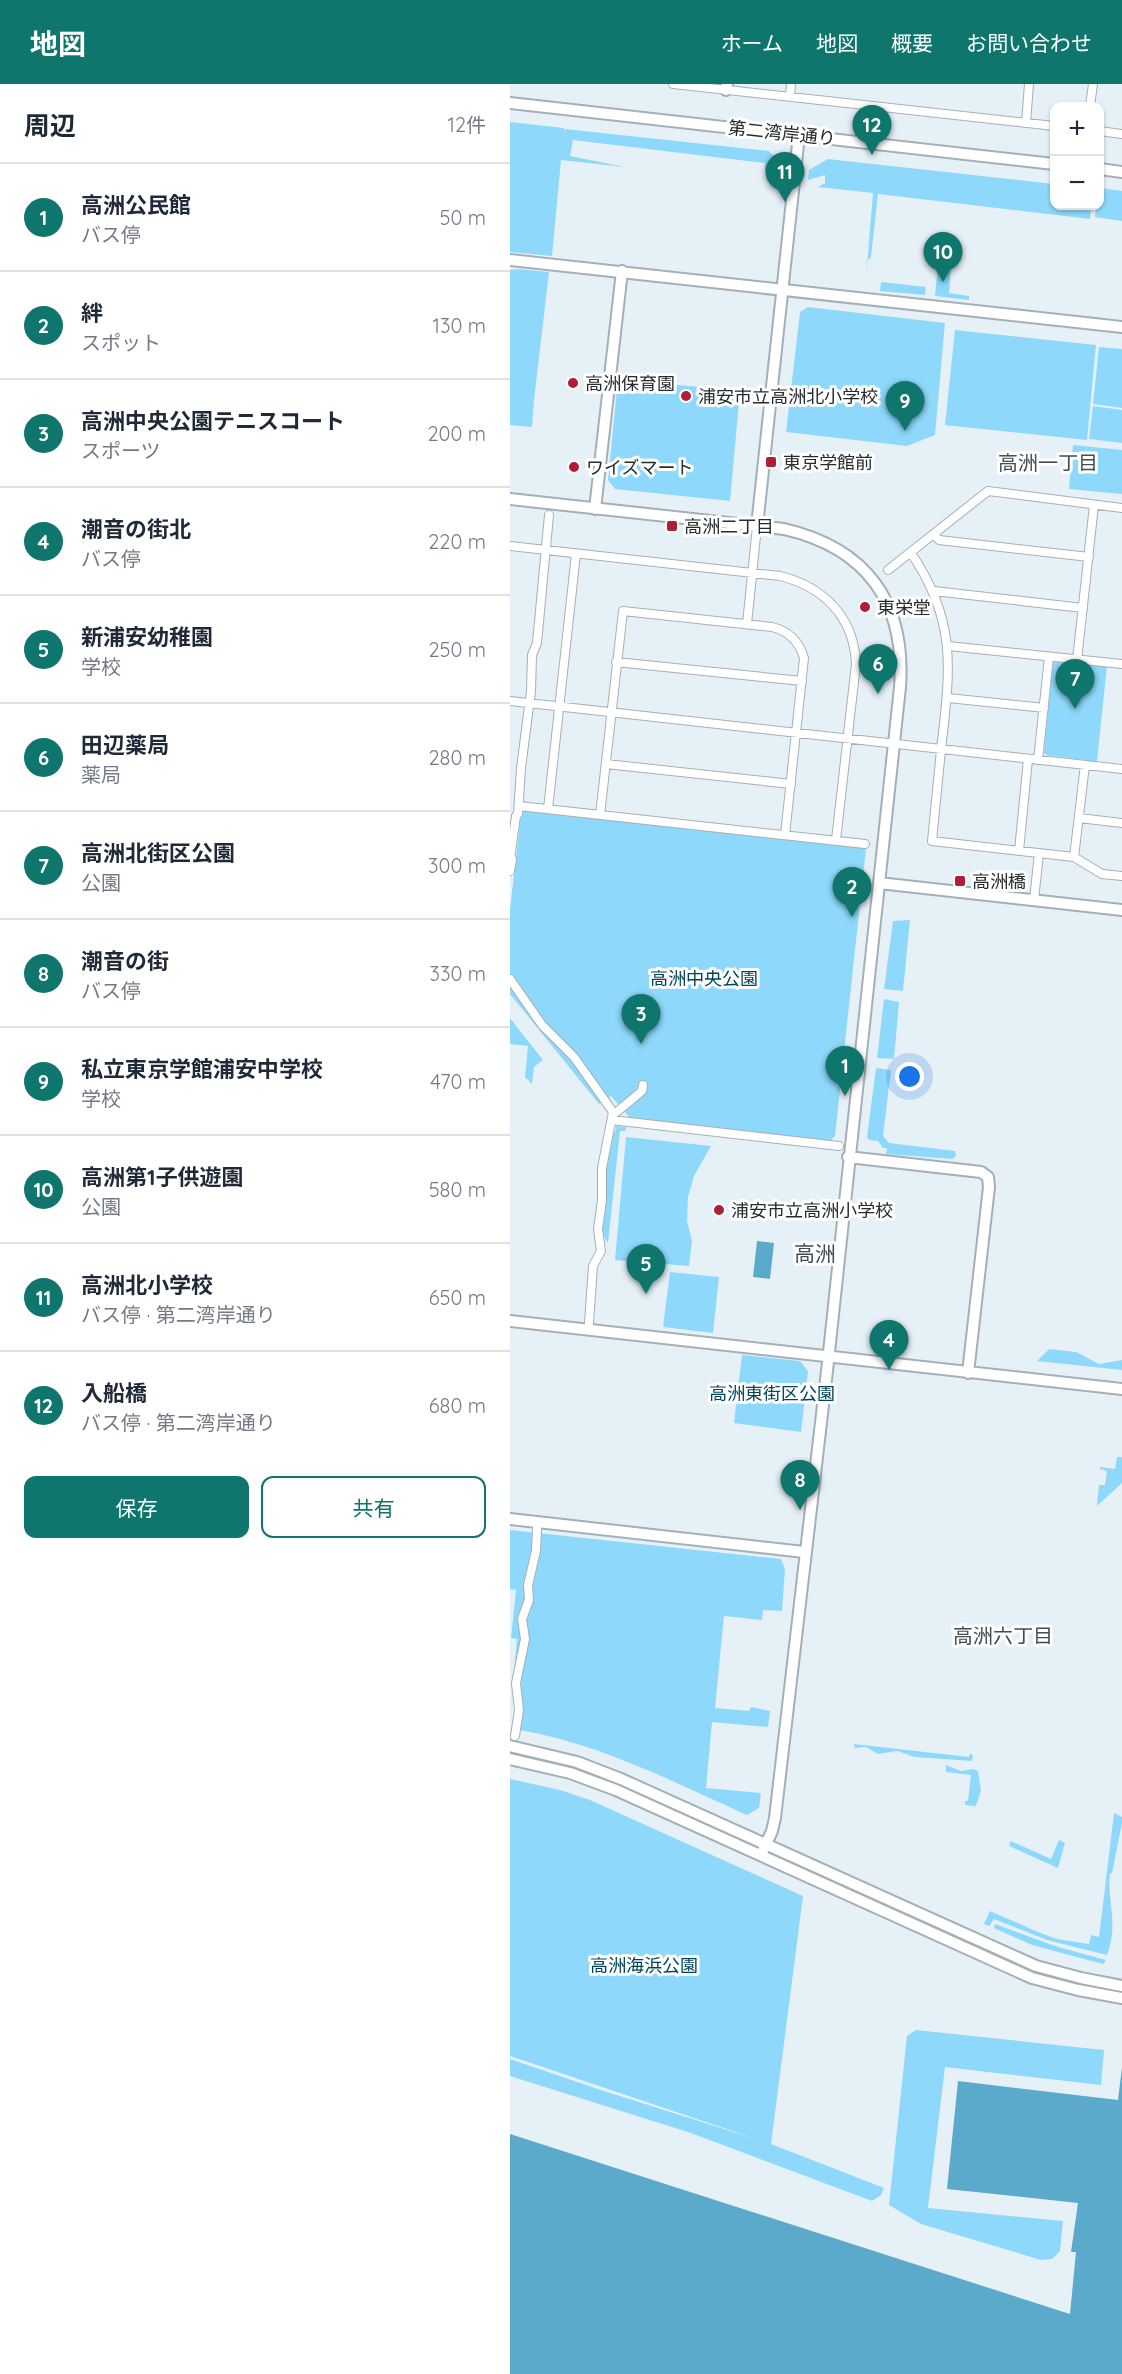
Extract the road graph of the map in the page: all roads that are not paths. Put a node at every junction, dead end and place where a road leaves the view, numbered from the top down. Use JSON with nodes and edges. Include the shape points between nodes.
{"nodes":[{"id":1,"x":673,"y":84,"type":"edge"},
{"id":2,"x":791,"y":84,"type":"edge"},
{"id":3,"x":1029,"y":84,"type":"edge"},
{"id":4,"x":1093,"y":84,"type":"edge"},
{"id":5,"x":726,"y":87,"type":"edge"},
{"id":6,"x":790,"y":96,"type":"junction"},
{"id":7,"x":1091,"y":102,"type":"edge"},
{"id":8,"x":510,"y":104,"type":"edge"},
{"id":9,"x":1026,"y":123,"type":"junction"},
{"id":10,"x":1050,"y":126,"type":"edge"},
{"id":11,"x":1104,"y":132,"type":"edge"},
{"id":12,"x":1122,"y":134,"type":"edge"},
{"id":13,"x":799,"y":135,"type":"junction"},
{"id":14,"x":1050,"y":164,"type":"edge"},
{"id":15,"x":1104,"y":170,"type":"edge"},
{"id":16,"x":1122,"y":172,"type":"edge"},
{"id":17,"x":510,"y":260,"type":"edge"},
{"id":18,"x":622,"y":271,"type":"junction"},
{"id":19,"x":782,"y":290,"type":"junction"},
{"id":20,"x":1122,"y":327,"type":"edge"},
{"id":21,"x":510,"y":499,"type":"edge"},
{"id":22,"x":1094,"y":505,"type":"junction"},
{"id":23,"x":1122,"y":508,"type":"edge"},
{"id":24,"x":595,"y":509,"type":"junction"},
{"id":25,"x":549,"y":515,"type":"dead end"},
{"id":26,"x":757,"y":526,"type":"junction"},
{"id":27,"x":934,"y":535,"type":"junction"},
{"id":28,"x":510,"y":546,"type":"edge"},
{"id":29,"x":545,"y":550,"type":"junction"},
{"id":30,"x":911,"y":553,"type":"junction"},
{"id":31,"x":510,"y":554,"type":"edge"},
{"id":32,"x":576,"y":554,"type":"junction"},
{"id":33,"x":1089,"y":557,"type":"junction"},
{"id":34,"x":888,"y":570,"type":"dead end"},
{"id":35,"x":751,"y":573,"type":"junction"},
{"id":36,"x":934,"y":591,"type":"junction"},
{"id":37,"x":1083,"y":608,"type":"junction"},
{"id":38,"x":747,"y":624,"type":"junction"},
{"id":39,"x":948,"y":646,"type":"junction"},
{"id":40,"x":1049,"y":657,"type":"junction"},
{"id":41,"x":1077,"y":660,"type":"junction"},
{"id":42,"x":616,"y":662,"type":"junction"},
{"id":43,"x":1122,"y":664,"type":"edge"},
{"id":44,"x":802,"y":681,"type":"junction"},
{"id":45,"x":948,"y":698,"type":"junction"},
{"id":46,"x":510,"y":701,"type":"edge"},
{"id":47,"x":528,"y":703,"type":"junction"},
{"id":48,"x":559,"y":707,"type":"junction"},
{"id":49,"x":1044,"y":708,"type":"junction"},
{"id":50,"x":612,"y":713,"type":"junction"},
{"id":51,"x":796,"y":733,"type":"junction"},
{"id":52,"x":847,"y":739,"type":"junction"},
{"id":53,"x":894,"y":745,"type":"junction"},
{"id":54,"x":941,"y":750,"type":"junction"},
{"id":55,"x":1028,"y":759,"type":"junction"},
{"id":56,"x":1038,"y":760,"type":"junction"},
{"id":57,"x":606,"y":764,"type":"junction"},
{"id":58,"x":1085,"y":765,"type":"junction"},
{"id":59,"x":1122,"y":769,"type":"edge"},
{"id":60,"x":791,"y":784,"type":"junction"},
{"id":61,"x":519,"y":806,"type":"junction"},
{"id":62,"x":545,"y":808,"type":"junction"},
{"id":63,"x":600,"y":814,"type":"junction"},
{"id":64,"x":1079,"y":818,"type":"junction"},
{"id":65,"x":1122,"y":823,"type":"edge"},
{"id":66,"x":785,"y":835,"type":"junction"},
{"id":67,"x":836,"y":840,"type":"junction"},
{"id":68,"x":865,"y":844,"type":"dead end"},
{"id":69,"x":1018,"y":851,"type":"junction"},
{"id":70,"x":1039,"y":853,"type":"junction"},
{"id":71,"x":1074,"y":857,"type":"junction"},
{"id":72,"x":511,"y":859,"type":"edge"},
{"id":73,"x":510,"y":872,"type":"edge"},
{"id":74,"x":1122,"y":876,"type":"edge"},
{"id":75,"x":879,"y":883,"type":"junction"},
{"id":76,"x":1034,"y":900,"type":"junction"},
{"id":77,"x":1122,"y":910,"type":"edge"},
{"id":78,"x":510,"y":979,"type":"edge"},
{"id":79,"x":643,"y":1085,"type":"dead end"},
{"id":80,"x":612,"y":1118,"type":"junction"},
{"id":81,"x":839,"y":1146,"type":"dead end"},
{"id":82,"x":848,"y":1157,"type":"junction"},
{"id":83,"x":510,"y":1321,"type":"edge"},
{"id":84,"x":589,"y":1323,"type":"dead end"},
{"id":85,"x":828,"y":1356,"type":"junction"},
{"id":86,"x":968,"y":1373,"type":"junction"},
{"id":87,"x":1121,"y":1389,"type":"edge"},
{"id":88,"x":510,"y":1519,"type":"edge"},
{"id":89,"x":537,"y":1528,"type":"dead end"},
{"id":90,"x":804,"y":1552,"type":"junction"},
{"id":91,"x":513,"y":1741,"type":"edge"},
{"id":92,"x":510,"y":1759,"type":"edge"},
{"id":93,"x":764,"y":1850,"type":"junction"},
{"id":94,"x":1119,"y":1985,"type":"edge"},
{"id":95,"x":1118,"y":1997,"type":"edge"}],
"edges":[{"from":1,"to":5,"type":"street"},
{"from":2,"to":6,"type":"street"},
{"from":3,"to":9,"type":"street"},
{"from":4,"to":7,"type":"street"},
{"from":5,"to":6,"type":"street"},
{"from":6,"to":9,"type":"street"},
{"from":8,"to":13,"type":"street","name":"第二湾岸通り"},
{"from":9,"to":10,"type":"street"},
{"from":11,"to":12,"type":"street"},
{"from":13,"to":14,"type":"street","name":"第二湾岸通り"},
{"from":13,"to":19,"type":"street"},
{"from":15,"to":16,"type":"street"},
{"from":17,"to":18,"type":"street"},
{"from":18,"to":19,"type":"street"},
{"from":18,"to":24,"type":"street"},
{"from":19,"to":20,"type":"street"},
{"from":19,"to":26,"type":"street"},
{"from":21,"to":24,"type":"street"},
{"from":22,"to":23,"type":"street"},
{"from":22,"to":27,"type":"street","via":[[988,491]]},
{"from":22,"to":33,"type":"street"},
{"from":24,"to":26,"type":"street"},
{"from":25,"to":29,"type":"street"},
{"from":26,"to":35,"type":"street"},
{"from":26,"to":53,"type":"street","via":[[804,533],[829,544],[859,566],[884,597],[901,649]]},
{"from":27,"to":30,"type":"street"},
{"from":27,"to":33,"type":"street","via":[[939,540]]},
{"from":28,"to":29,"type":"street"},
{"from":28,"to":31,"type":"street"},
{"from":29,"to":32,"type":"street"},
{"from":29,"to":47,"type":"street"},
{"from":30,"to":34,"type":"street"},
{"from":30,"to":36,"type":"street"},
{"from":32,"to":35,"type":"street"},
{"from":32,"to":48,"type":"street"},
{"from":33,"to":37,"type":"street"},
{"from":35,"to":38,"type":"street"},
{"from":35,"to":52,"type":"street","via":[[809,585],[828,599],[848,626],[856,664]]},
{"from":36,"to":37,"type":"street"},
{"from":36,"to":39,"type":"street"},
{"from":37,"to":41,"type":"street"},
{"from":38,"to":42,"type":"street","via":[[623,611]]},
{"from":38,"to":44,"type":"street","via":[[781,629],[793,637],[804,658]]},
{"from":39,"to":40,"type":"street"},
{"from":39,"to":45,"type":"street"},
{"from":40,"to":41,"type":"street"},
{"from":40,"to":49,"type":"street"},
{"from":41,"to":43,"type":"street"},
{"from":42,"to":44,"type":"street"},
{"from":42,"to":50,"type":"street"},
{"from":44,"to":51,"type":"street"},
{"from":45,"to":49,"type":"street"},
{"from":45,"to":54,"type":"street"},
{"from":46,"to":47,"type":"street"},
{"from":47,"to":48,"type":"street"},
{"from":47,"to":61,"type":"street"},
{"from":48,"to":50,"type":"street"},
{"from":48,"to":62,"type":"street"},
{"from":49,"to":56,"type":"street"},
{"from":50,"to":51,"type":"street"},
{"from":50,"to":57,"type":"street"},
{"from":51,"to":52,"type":"street"},
{"from":51,"to":60,"type":"street"},
{"from":52,"to":53,"type":"street"},
{"from":52,"to":67,"type":"street"},
{"from":53,"to":54,"type":"street"},
{"from":53,"to":75,"type":"street"},
{"from":54,"to":55,"type":"street"},
{"from":54,"to":69,"type":"street","via":[[932,841]]},
{"from":55,"to":56,"type":"street"},
{"from":55,"to":69,"type":"street"},
{"from":56,"to":58,"type":"street"},
{"from":57,"to":60,"type":"street"},
{"from":57,"to":63,"type":"street"},
{"from":58,"to":59,"type":"street"},
{"from":58,"to":64,"type":"street"},
{"from":60,"to":66,"type":"street"},
{"from":61,"to":62,"type":"street"},
{"from":61,"to":72,"type":"street"},
{"from":62,"to":63,"type":"street"},
{"from":63,"to":66,"type":"street"},
{"from":64,"to":65,"type":"street"},
{"from":64,"to":71,"type":"street"},
{"from":66,"to":67,"type":"street"},
{"from":67,"to":68,"type":"street"},
{"from":69,"to":70,"type":"street"},
{"from":70,"to":71,"type":"street"},
{"from":70,"to":76,"type":"street"},
{"from":71,"to":74,"type":"street","via":[[1102,874]]},
{"from":72,"to":73,"type":"street"},
{"from":75,"to":76,"type":"street"},
{"from":75,"to":82,"type":"street"},
{"from":76,"to":77,"type":"street"},
{"from":78,"to":80,"type":"street","via":[[542,1025],[574,1057],[613,1112]]},
{"from":79,"to":80,"type":"street","via":[[642,1091]]},
{"from":80,"to":81,"type":"street"},
{"from":80,"to":84,"type":"street","via":[[602,1168],[598,1229],[601,1251],[593,1266]]},
{"from":82,"to":85,"type":"street"},
{"from":82,"to":86,"type":"street","via":[[981,1172],[988,1177]]},
{"from":83,"to":85,"type":"street"},
{"from":85,"to":86,"type":"street"},
{"from":85,"to":90,"type":"street"},
{"from":86,"to":87,"type":"street"},
{"from":88,"to":90,"type":"street"},
{"from":89,"to":91,"type":"street","via":[[529,1600],[522,1619],[525,1640],[516,1683],[519,1710]]},
{"from":90,"to":93,"type":"street","via":[[775,1818]]},
{"from":91,"to":93,"type":"street","via":[[596,1769]]},
{"from":92,"to":93,"type":"street","via":[[591,1780]]},
{"from":93,"to":94,"type":"street","via":[[1016,1958],[1060,1973]]},
{"from":93,"to":95,"type":"street","via":[[1032,1978]]}]}
